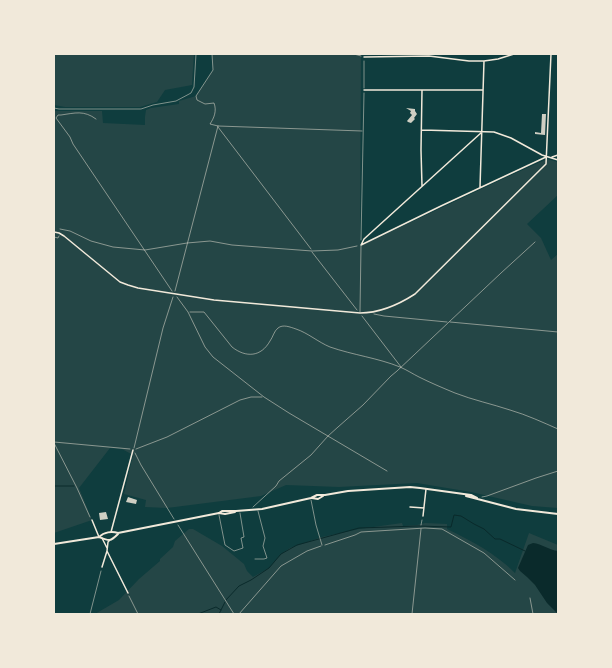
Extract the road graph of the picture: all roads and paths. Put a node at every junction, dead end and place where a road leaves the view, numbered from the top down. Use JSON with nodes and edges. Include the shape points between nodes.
{"nodes":[{"id":1,"x":196,"y":54,"type":"edge"},
{"id":2,"x":212,"y":54,"type":"edge"},
{"id":3,"x":354,"y":54,"type":"edge"},
{"id":4,"x":514,"y":54,"type":"edge"},
{"id":5,"x":551,"y":54,"type":"edge"},
{"id":6,"x":364,"y":57,"type":"junction"},
{"id":7,"x":484,"y":61,"type":"junction"},
{"id":8,"x":364,"y":90,"type":"junction"},
{"id":9,"x":422,"y":90,"type":"junction"},
{"id":10,"x":483,"y":90,"type":"junction"},
{"id":11,"x":54,"y":108,"type":"edge"},
{"id":12,"x":96,"y":119,"type":"dead end"},
{"id":13,"x":218,"y":126,"type":"junction"},
{"id":14,"x":422,"y":130,"type":"junction"},
{"id":15,"x":363,"y":131,"type":"junction"},
{"id":16,"x":482,"y":132,"type":"junction"},
{"id":17,"x":558,"y":155,"type":"edge"},
{"id":18,"x":546,"y":157,"type":"junction"},
{"id":19,"x":552,"y":158,"type":"junction"},
{"id":20,"x":558,"y":160,"type":"edge"},
{"id":21,"x":422,"y":187,"type":"junction"},
{"id":22,"x":480,"y":187,"type":"junction"},
{"id":23,"x":54,"y":225,"type":"edge"},
{"id":24,"x":54,"y":228,"type":"edge"},
{"id":25,"x":60,"y":229,"type":"dead end"},
{"id":26,"x":54,"y":232,"type":"edge"},
{"id":27,"x":59,"y":233,"type":"junction"},
{"id":28,"x":54,"y":237,"type":"edge"},
{"id":29,"x":535,"y":242,"type":"dead end"},
{"id":30,"x":187,"y":243,"type":"junction"},
{"id":31,"x":361,"y":245,"type":"junction"},
{"id":32,"x":145,"y":250,"type":"junction"},
{"id":33,"x":312,"y":251,"type":"junction"},
{"id":34,"x":174,"y":294,"type":"junction"},
{"id":35,"x":188,"y":312,"type":"junction"},
{"id":36,"x":360,"y":313,"type":"junction"},
{"id":37,"x":368,"y":313,"type":"junction"},
{"id":38,"x":448,"y":322,"type":"junction"},
{"id":39,"x":558,"y":332,"type":"edge"},
{"id":40,"x":401,"y":367,"type":"junction"},
{"id":41,"x":264,"y":397,"type":"junction"},
{"id":42,"x":558,"y":429,"type":"edge"},
{"id":43,"x":328,"y":436,"type":"junction"},
{"id":44,"x":54,"y":443,"type":"edge"},
{"id":45,"x":133,"y":450,"type":"junction"},
{"id":46,"x":387,"y":471,"type":"dead end"},
{"id":47,"x":558,"y":471,"type":"edge"},
{"id":48,"x":426,"y":489,"type":"junction"},
{"id":49,"x":482,"y":497,"type":"dead end"},
{"id":50,"x":311,"y":498,"type":"junction"},
{"id":51,"x":167,"y":507,"type":"dead end"},
{"id":52,"x":410,"y":507,"type":"dead end"},
{"id":53,"x":424,"y":508,"type":"junction"},
{"id":54,"x":251,"y":510,"type":"junction"},
{"id":55,"x":258,"y":510,"type":"junction"},
{"id":56,"x":240,"y":511,"type":"junction"},
{"id":57,"x":219,"y":513,"type":"junction"},
{"id":58,"x":558,"y":514,"type":"edge"},
{"id":59,"x":423,"y":516,"type":"joint"},
{"id":60,"x":92,"y":520,"type":"joint"},
{"id":61,"x":421,"y":525,"type":"dead end"},
{"id":62,"x":421,"y":528,"type":"junction"},
{"id":63,"x":111,"y":532,"type":"junction"},
{"id":64,"x":183,"y":533,"type":"dead end"},
{"id":65,"x":118,"y":534,"type":"junction"},
{"id":66,"x":99,"y":537,"type":"junction"},
{"id":67,"x":102,"y":538,"type":"junction"},
{"id":68,"x":110,"y":540,"type":"junction"},
{"id":69,"x":54,"y":544,"type":"edge"},
{"id":70,"x":322,"y":546,"type":"junction"},
{"id":71,"x":106,"y":548,"type":"junction"},
{"id":72,"x":107,"y":551,"type":"junction"},
{"id":73,"x":254,"y":559,"type":"dead end"},
{"id":74,"x":102,"y":568,"type":"joint"},
{"id":75,"x":515,"y":580,"type":"dead end"},
{"id":76,"x":128,"y":593,"type":"joint"},
{"id":77,"x":530,"y":598,"type":"dead end"},
{"id":78,"x":90,"y":614,"type":"edge"},
{"id":79,"x":138,"y":614,"type":"edge"},
{"id":80,"x":234,"y":614,"type":"edge"},
{"id":81,"x":240,"y":614,"type":"edge"},
{"id":82,"x":412,"y":614,"type":"edge"},
{"id":83,"x":533,"y":614,"type":"edge"}],
"edges":[{"from":1,"to":11,"type":"path","via":[[194,87],[191,93],[176,102],[141,109]]},
{"from":2,"to":13,"type":"path","via":[[213,70],[196,96],[197,100],[205,104],[214,103],[215,113],[210,124]]},
{"from":3,"to":6,"type":"path"},
{"from":4,"to":7,"type":"street"},
{"from":5,"to":18,"type":"street"},
{"from":6,"to":7,"type":"street","via":[[429,56]]},
{"from":6,"to":8,"type":"path"},
{"from":7,"to":10,"type":"street"},
{"from":8,"to":9,"type":"street"},
{"from":8,"to":15,"type":"path"},
{"from":9,"to":10,"type":"street"},
{"from":9,"to":14,"type":"street"},
{"from":10,"to":16,"type":"street"},
{"from":12,"to":32,"type":"path","via":[[85,113],[61,114],[56,118]]},
{"from":13,"to":15,"type":"path"},
{"from":13,"to":30,"type":"path"},
{"from":13,"to":33,"type":"path"},
{"from":14,"to":16,"type":"street"},
{"from":14,"to":21,"type":"street"},
{"from":15,"to":31,"type":"path"},
{"from":16,"to":18,"type":"street","via":[[494,132],[511,138]]},
{"from":16,"to":21,"type":"street"},
{"from":16,"to":22,"type":"street"},
{"from":17,"to":19,"type":"street"},
{"from":18,"to":19,"type":"street"},
{"from":18,"to":22,"type":"street"},
{"from":18,"to":37,"type":"street","via":[[546,164],[415,294],[391,307]]},
{"from":19,"to":20,"type":"street"},
{"from":21,"to":31,"type":"street","via":[[364,239]]},
{"from":22,"to":31,"type":"street"},
{"from":23,"to":24,"type":"path"},
{"from":25,"to":32,"type":"path","via":[[112,247]]},
{"from":26,"to":27,"type":"street"},
{"from":27,"to":28,"type":"path","via":[[58,238]]},
{"from":27,"to":34,"type":"street","via":[[120,282]]},
{"from":29,"to":38,"type":"path"},
{"from":30,"to":32,"type":"path"},
{"from":30,"to":33,"type":"path","via":[[210,241]]},
{"from":30,"to":34,"type":"path"},
{"from":31,"to":33,"type":"path","via":[[338,250]]},
{"from":31,"to":36,"type":"lane"},
{"from":32,"to":34,"type":"path"},
{"from":33,"to":36,"type":"path"},
{"from":34,"to":35,"type":"path"},
{"from":34,"to":36,"type":"street"},
{"from":34,"to":45,"type":"path"},
{"from":35,"to":40,"type":"path","via":[[204,312],[232,347],[244,354],[258,352],[270,342],[277,329],[284,326],[304,332],[330,347]]},
{"from":35,"to":41,"type":"path","via":[[209,353]]},
{"from":36,"to":37,"type":"street"},
{"from":36,"to":40,"type":"path"},
{"from":37,"to":38,"type":"path"},
{"from":38,"to":39,"type":"path"},
{"from":38,"to":40,"type":"path"},
{"from":40,"to":42,"type":"path","via":[[456,393],[512,410]]},
{"from":40,"to":43,"type":"path"},
{"from":41,"to":43,"type":"path"},
{"from":41,"to":45,"type":"path","via":[[240,400],[167,437]]},
{"from":43,"to":46,"type":"path"},
{"from":43,"to":54,"type":"path"},
{"from":44,"to":45,"type":"path"},
{"from":44,"to":60,"type":"path"},
{"from":45,"to":51,"type":"path"},
{"from":45,"to":63,"type":"street"},
{"from":47,"to":49,"type":"path"},
{"from":48,"to":50,"type":"main road","via":[[410,487],[348,490],[318,499]]},
{"from":48,"to":53,"type":"street"},
{"from":48,"to":58,"type":"main road","via":[[471,495],[516,509]]},
{"from":50,"to":55,"type":"main road"},
{"from":50,"to":70,"type":"lane"},
{"from":52,"to":53,"type":"street"},
{"from":53,"to":59,"type":"street"},
{"from":54,"to":55,"type":"main road"},
{"from":54,"to":56,"type":"main road"},
{"from":55,"to":73,"type":"lane","via":[[267,558]]},
{"from":56,"to":57,"type":"main road"},
{"from":56,"to":57,"type":"lane","via":[[243,548],[234,551],[225,545]]},
{"from":57,"to":65,"type":"main road"},
{"from":59,"to":61,"type":"path"},
{"from":60,"to":66,"type":"street"},
{"from":62,"to":70,"type":"path","via":[[361,532]]},
{"from":62,"to":75,"type":"path","via":[[442,529],[484,553]]},
{"from":62,"to":82,"type":"path"},
{"from":63,"to":65,"type":"main road"},
{"from":63,"to":66,"type":"main road"},
{"from":64,"to":80,"type":"path"},
{"from":65,"to":68,"type":"main road"},
{"from":66,"to":67,"type":"main road"},
{"from":66,"to":69,"type":"main road"},
{"from":67,"to":68,"type":"main road"},
{"from":67,"to":71,"type":"street"},
{"from":68,"to":71,"type":"street"},
{"from":70,"to":81,"type":"path","via":[[307,551],[281,566]]},
{"from":71,"to":72,"type":"street"},
{"from":72,"to":74,"type":"street"},
{"from":72,"to":76,"type":"street"},
{"from":74,"to":78,"type":"path"},
{"from":76,"to":79,"type":"path"},
{"from":77,"to":83,"type":"path"}]}
